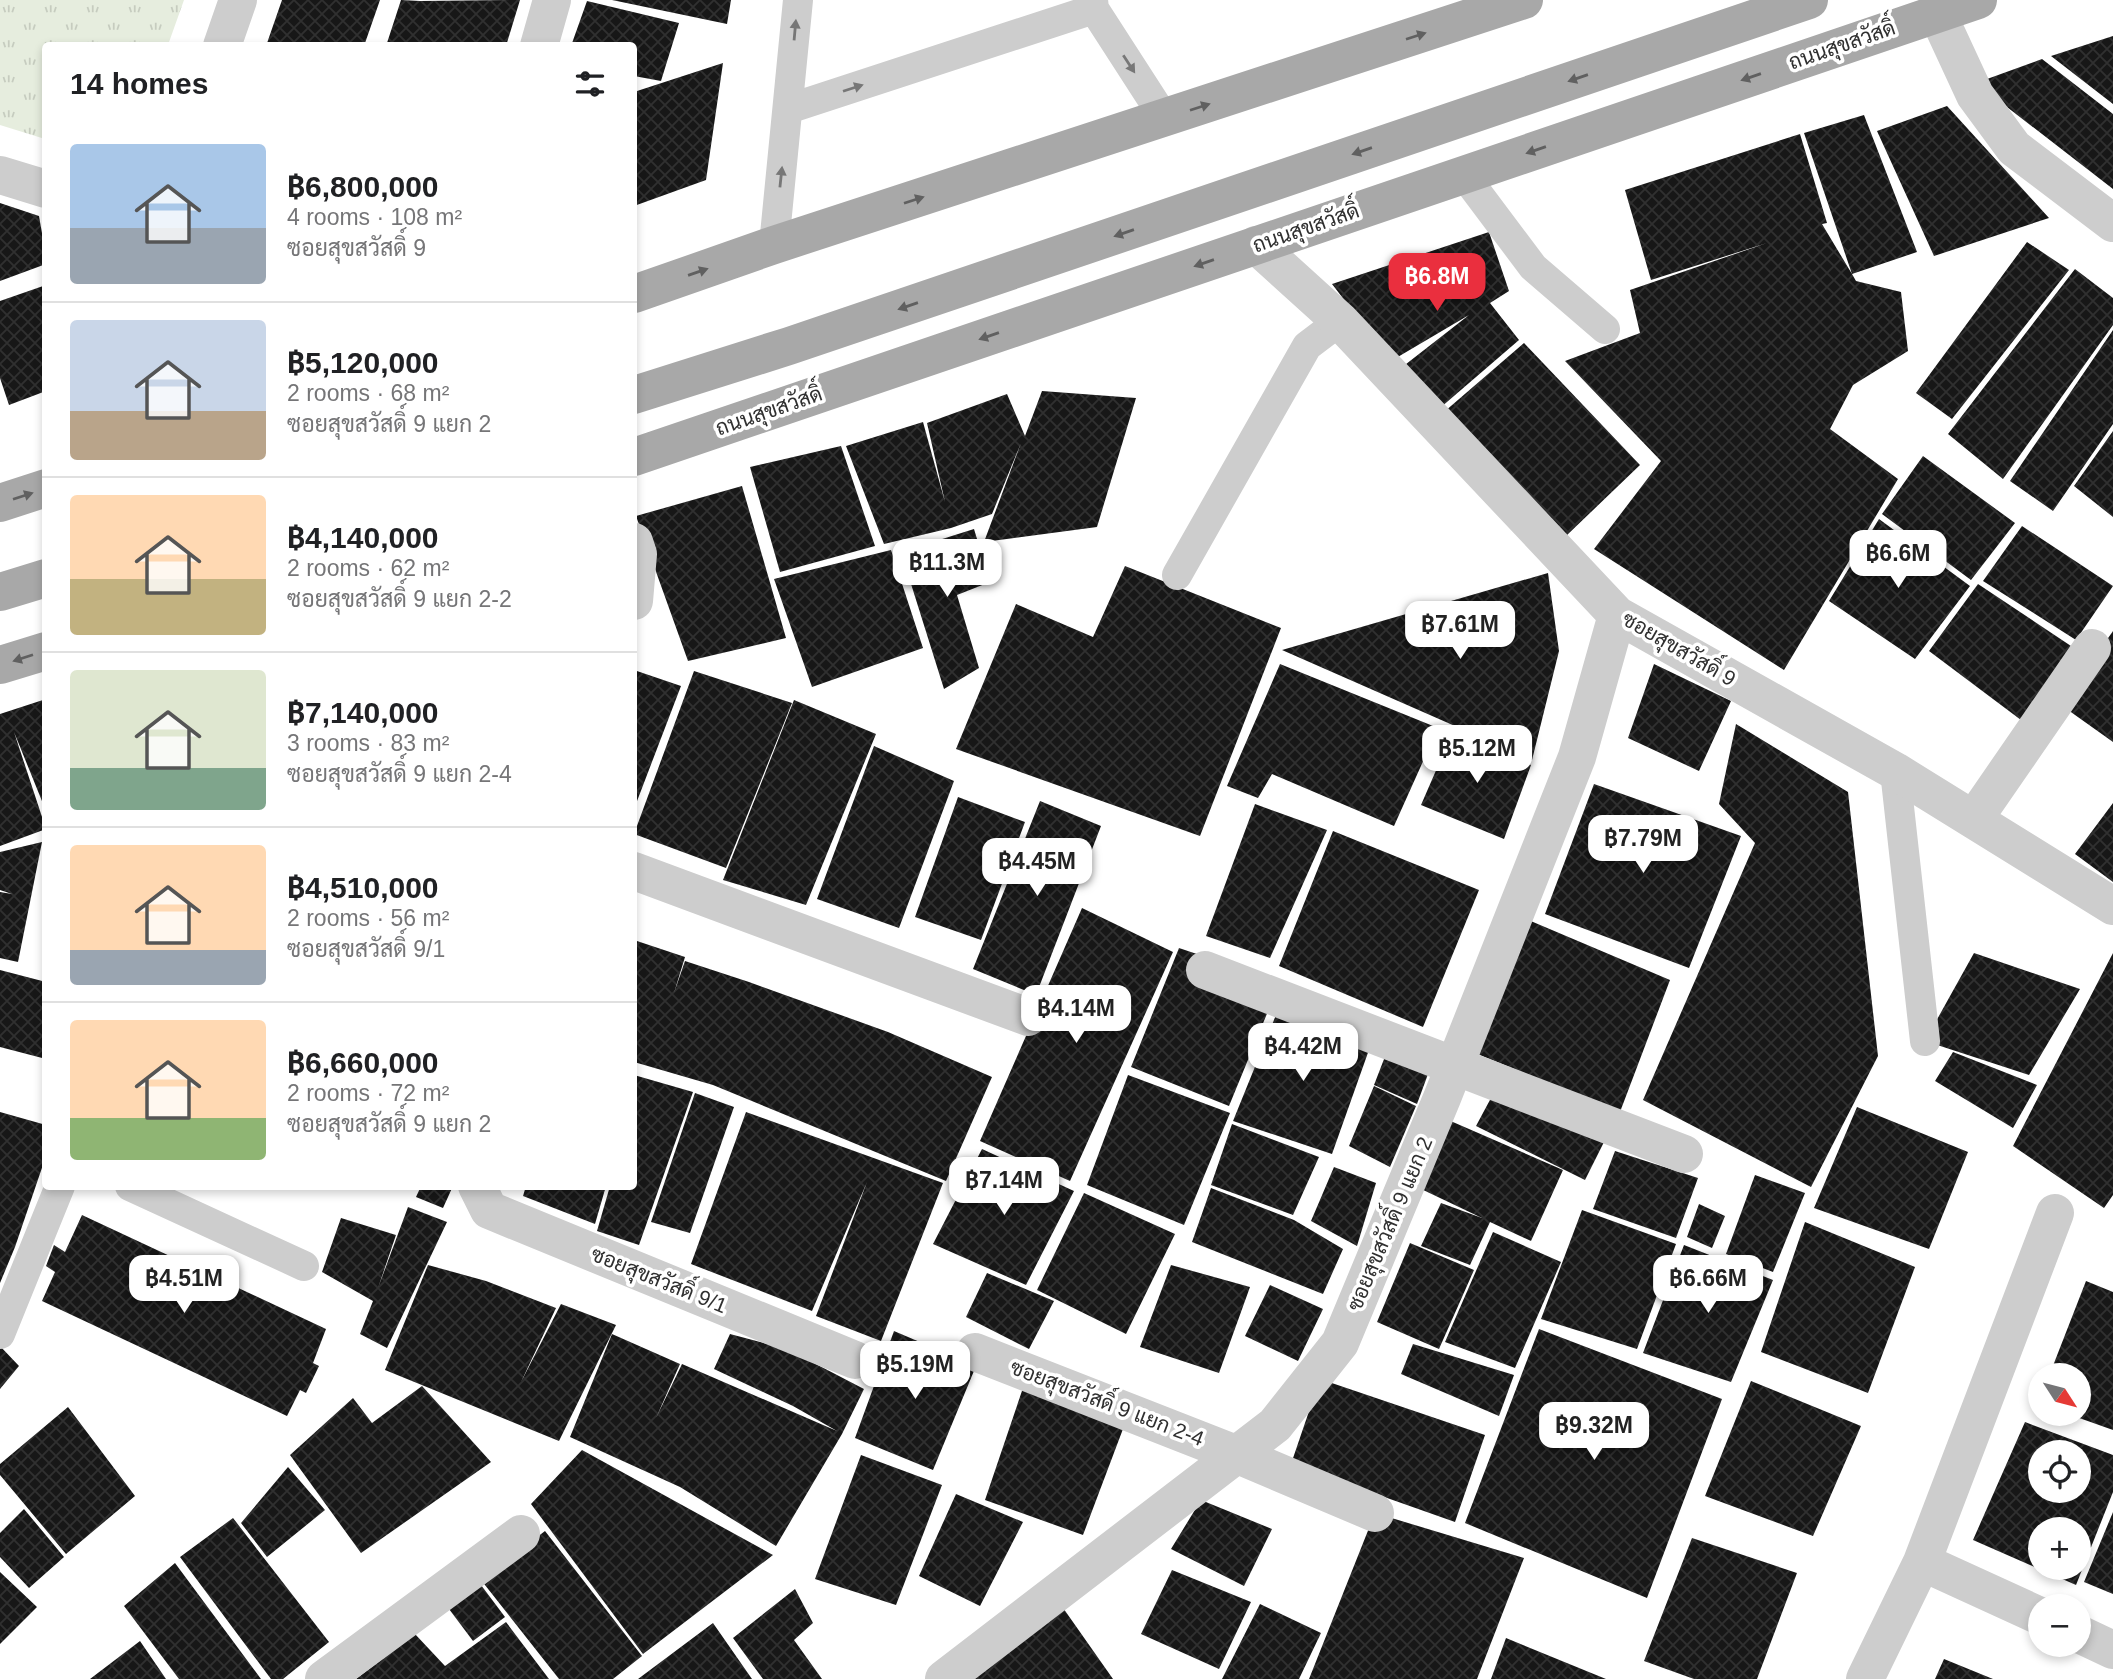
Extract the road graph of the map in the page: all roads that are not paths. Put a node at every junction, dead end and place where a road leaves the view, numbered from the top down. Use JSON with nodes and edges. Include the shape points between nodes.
{"nodes":[{"id":1,"x":238,"y":0,"type":"edge"},
{"id":2,"x":552,"y":0,"type":"edge"},
{"id":3,"x":798,"y":0,"type":"edge"},
{"id":4,"x":1524,"y":0,"type":"edge"},
{"id":5,"x":1809,"y":0,"type":"edge"},
{"id":6,"x":1978,"y":0,"type":"edge"},
{"id":7,"x":1093,"y":4,"type":"edge"},
{"id":8,"x":1937,"y":13,"type":"junction"},
{"id":9,"x":223,"y":42,"type":"edge"},
{"id":10,"x":540,"y":42,"type":"edge"},
{"id":11,"x":788,"y":109,"type":"junction"},
{"id":12,"x":1165,"y":119,"type":"junction"},
{"id":13,"x":0,"y":175,"type":"edge"},
{"id":14,"x":1464,"y":175,"type":"junction"},
{"id":15,"x":42,"y":188,"type":"edge"},
{"id":16,"x":2113,"y":223,"type":"edge"},
{"id":17,"x":774,"y":245,"type":"junction"},
{"id":18,"x":1256,"y":245,"type":"junction"},
{"id":19,"x":637,"y":293,"type":"edge"},
{"id":20,"x":1340,"y":321,"type":"junction"},
{"id":21,"x":1605,"y":329,"type":"dead end"},
{"id":22,"x":637,"y":394,"type":"edge"},
{"id":23,"x":637,"y":456,"type":"edge"},
{"id":24,"x":42,"y":489,"type":"edge"},
{"id":25,"x":0,"y":503,"type":"edge"},
{"id":26,"x":1177,"y":575,"type":"dead end"},
{"id":27,"x":42,"y":579,"type":"edge"},
{"id":28,"x":0,"y":592,"type":"edge"},
{"id":29,"x":1617,"y":615,"type":"junction"},
{"id":30,"x":2092,"y":648,"type":"dead end"},
{"id":31,"x":42,"y":652,"type":"edge"},
{"id":32,"x":0,"y":665,"type":"edge"},
{"id":33,"x":1895,"y":771,"type":"junction"},
{"id":34,"x":1974,"y":819,"type":"junction"},
{"id":35,"x":637,"y":872,"type":"edge"},
{"id":36,"x":2113,"y":906,"type":"edge"},
{"id":37,"x":1205,"y":970,"type":"dead end"},
{"id":38,"x":1028,"y":1017,"type":"dead end"},
{"id":39,"x":1925,"y":1041,"type":"dead end"},
{"id":40,"x":1454,"y":1066,"type":"junction"},
{"id":41,"x":1684,"y":1154,"type":"dead end"},
{"id":42,"x":58,"y":1190,"type":"edge"},
{"id":43,"x":139,"y":1190,"type":"edge"},
{"id":44,"x":478,"y":1190,"type":"edge"},
{"id":45,"x":2055,"y":1213,"type":"dead end"},
{"id":46,"x":304,"y":1266,"type":"dead end"},
{"id":47,"x":0,"y":1334,"type":"edge"},
{"id":48,"x":975,"y":1352,"type":"dead end"},
{"id":49,"x":855,"y":1360,"type":"dead end"},
{"id":50,"x":1238,"y":1455,"type":"junction"},
{"id":51,"x":1375,"y":1513,"type":"dead end"},
{"id":52,"x":521,"y":1534,"type":"dead end"},
{"id":53,"x":1922,"y":1562,"type":"junction"},
{"id":54,"x":2028,"y":1611,"type":"edge"},
{"id":55,"x":2091,"y":1640,"type":"edge"},
{"id":56,"x":2113,"y":1650,"type":"edge"},
{"id":57,"x":324,"y":1679,"type":"edge"},
{"id":58,"x":944,"y":1679,"type":"edge"},
{"id":59,"x":1866,"y":1679,"type":"edge"}],
"edges":[{"from":1,"to":9,"type":"street"},
{"from":2,"to":10,"type":"street"},
{"from":11,"to":3,"type":"lane","one_way":true},
{"from":12,"to":4,"type":"main road","one_way":true},
{"from":5,"to":22,"type":"main road","one_way":true},
{"from":6,"to":8,"type":"main road","name":"ถนนสุขสวัสดิ์"},
{"from":11,"to":7,"type":"lane","one_way":true},
{"from":7,"to":12,"type":"lane","one_way":true},
{"from":8,"to":14,"type":"main road","name":"ถนนสุขสวัสดิ์","one_way":true},
{"from":8,"to":16,"type":"street","via":[[1975,95],[2014,148]]},
{"from":17,"to":11,"type":"lane","one_way":true},
{"from":17,"to":12,"type":"main road","one_way":true},
{"from":13,"to":15,"type":"street"},
{"from":14,"to":18,"type":"main road","name":"ถนนสุขสวัสดิ์"},
{"from":14,"to":21,"type":"lane","via":[[1533,267]]},
{"from":19,"to":17,"type":"main road","one_way":true},
{"from":18,"to":20,"type":"street","name":"ซอยสุขสวัสดิ์ 9"},
{"from":18,"to":23,"type":"main road","name":"ถนนสุขสวัสดิ์","one_way":true},
{"from":20,"to":26,"type":"lane","via":[[1307,346]]},
{"from":20,"to":29,"type":"street","name":"ซอยสุขสวัสดิ์ 9"},
{"from":25,"to":24,"type":"main road","one_way":true},
{"from":27,"to":28,"type":"main road"},
{"from":29,"to":33,"type":"street","name":"ซอยสุขสวัสดิ์ 9"},
{"from":29,"to":40,"type":"street","name":"ซอยสุขสวัสดิ์ 9 แยก 2","via":[[1577,757]]},
{"from":30,"to":34,"type":"street"},
{"from":31,"to":32,"type":"main road","one_way":true},
{"from":33,"to":34,"type":"street","name":"ซอยสุขสวัสดิ์ 9"},
{"from":33,"to":39,"type":"lane"},
{"from":34,"to":36,"type":"street","name":"ซอยสุขสวัสดิ์ 9"},
{"from":35,"to":38,"type":"street"},
{"from":37,"to":40,"type":"street"},
{"from":40,"to":41,"type":"street"},
{"from":40,"to":50,"type":"street","name":"ซอยสุขสวัสดิ์ 9 แยก 2","via":[[1340,1343],[1275,1425]]},
{"from":42,"to":47,"type":"lane"},
{"from":43,"to":46,"type":"lane"},
{"from":44,"to":49,"type":"street","name":"ซอยสุขสวัสดิ์ 9/1","via":[[489,1210]]},
{"from":45,"to":53,"type":"street"},
{"from":48,"to":50,"type":"street","name":"ซอยสุขสวัสดิ์ 9 แยก 2-4"},
{"from":50,"to":51,"type":"street","name":"ซอยสุขสวัสดิ์ 9 แยก 2-4"},
{"from":50,"to":58,"type":"street","name":"ซอยสุขสวัสดิ์ 9 แยก 2"},
{"from":52,"to":57,"type":"street"},
{"from":53,"to":54,"type":"street"},
{"from":53,"to":59,"type":"street"},
{"from":55,"to":56,"type":"street"}]}
